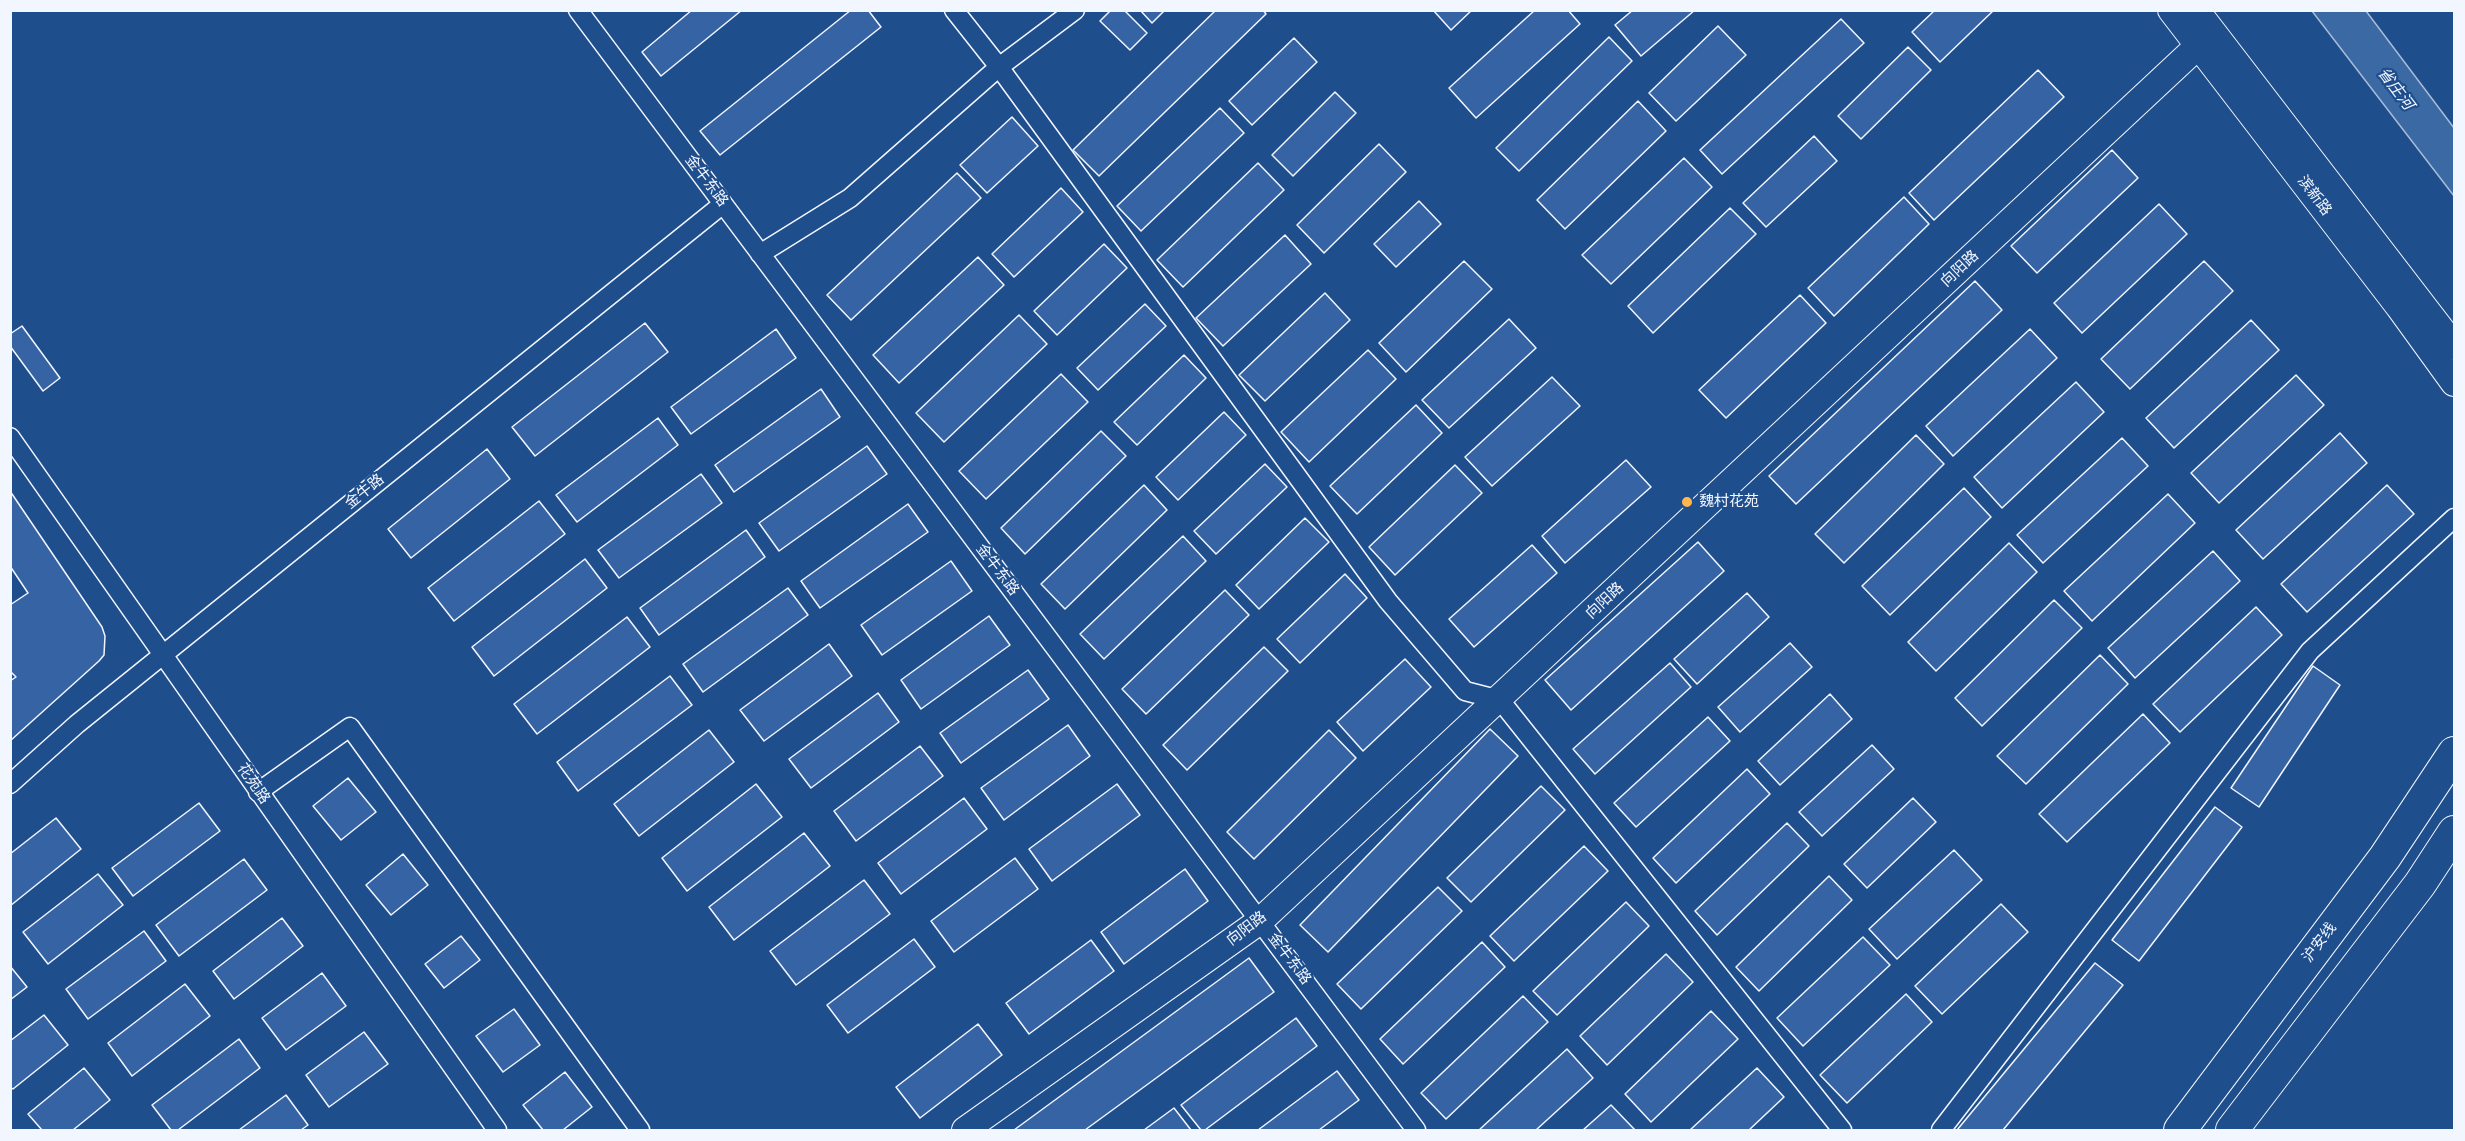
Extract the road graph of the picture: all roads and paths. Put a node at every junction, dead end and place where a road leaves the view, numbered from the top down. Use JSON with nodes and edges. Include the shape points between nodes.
{"nodes":[{"id":1,"x":578,"y":10,"type":"edge"},
{"id":2,"x":954,"y":10,"type":"edge"},
{"id":3,"x":1075,"y":10,"type":"edge"},
{"id":4,"x":2171,"y":10,"type":"edge"},
{"id":5,"x":2196,"y":10,"type":"edge"},
{"id":6,"x":2207,"y":41,"type":"junction"},
{"id":7,"x":999,"y":67,"type":"junction"},
{"id":8,"x":723,"y":204,"type":"junction"},
{"id":9,"x":760,"y":254,"type":"junction"},
{"id":10,"x":2454,"y":346,"type":"edge"},
{"id":11,"x":2454,"y":383,"type":"edge"},
{"id":12,"x":10,"y":437,"type":"edge"},
{"id":13,"x":2454,"y":518,"type":"edge"},
{"id":14,"x":162,"y":656,"type":"junction"},
{"id":15,"x":1500,"y":699,"type":"junction"},
{"id":16,"x":2454,"y":753,"type":"edge"},
{"id":17,"x":10,"y":784,"type":"edge"},
{"id":18,"x":258,"y":792,"type":"junction"},
{"id":19,"x":2454,"y":832,"type":"edge"},
{"id":20,"x":1260,"y":921,"type":"junction"},
{"id":21,"x":497,"y":1131,"type":"edge"},
{"id":22,"x":640,"y":1131,"type":"edge"},
{"id":23,"x":965,"y":1131,"type":"edge"},
{"id":24,"x":1416,"y":1131,"type":"edge"},
{"id":25,"x":1842,"y":1131,"type":"edge"},
{"id":26,"x":1941,"y":1131,"type":"edge"},
{"id":27,"x":2180,"y":1131,"type":"edge"},
{"id":28,"x":2232,"y":1131,"type":"edge"}],
"edges":[{"from":1,"to":8,"type":"street","name":"金牛东路"},
{"from":2,"to":7,"type":"street"},
{"from":3,"to":7,"type":"street"},
{"from":4,"to":6,"type":"street","name":"滨新路"},
{"from":5,"to":6,"type":"street","name":"滨新路"},
{"from":6,"to":10,"type":"street","name":"滨新路"},
{"from":6,"to":11,"type":"street","name":"滨新路"},
{"from":6,"to":15,"type":"street","name":"向阳路"},
{"from":7,"to":9,"type":"street","via":[[850,198]]},
{"from":7,"to":15,"type":"street","via":[[1388,601],[1465,691]]},
{"from":8,"to":9,"type":"street","name":"金牛东路"},
{"from":8,"to":14,"type":"street","name":"金牛路"},
{"from":9,"to":20,"type":"street","name":"金牛东路"},
{"from":12,"to":14,"type":"street","name":"花苑路"},
{"from":13,"to":26,"type":"street","via":[[2310,651]]},
{"from":14,"to":17,"type":"street","name":"金牛路"},
{"from":14,"to":18,"type":"street","name":"花苑路"},
{"from":15,"to":20,"type":"street","name":"向阳路"},
{"from":15,"to":25,"type":"street"},
{"from":16,"to":27,"type":"highway","name":"沪安线","via":[[2385,857]]},
{"from":18,"to":21,"type":"street","name":"花苑路"},
{"from":18,"to":22,"type":"street","via":[[350,727]]},
{"from":19,"to":28,"type":"highway","via":[[2420,884]]},
{"from":20,"to":23,"type":"street","name":"向阳路"},
{"from":20,"to":24,"type":"street","name":"金牛东路"}]}
